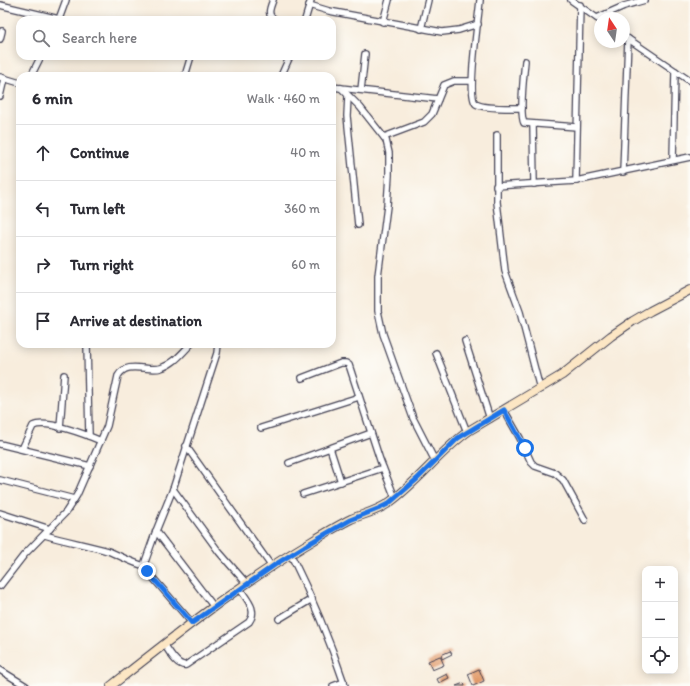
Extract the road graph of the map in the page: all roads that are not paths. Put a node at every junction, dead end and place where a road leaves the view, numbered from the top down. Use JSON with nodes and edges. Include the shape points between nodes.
{"nodes":[{"id":1,"x":66,"y":0,"type":"edge"},
{"id":2,"x":273,"y":0,"type":"edge"},
{"id":3,"x":389,"y":0,"type":"edge"},
{"id":4,"x":428,"y":0,"type":"edge"},
{"id":5,"x":480,"y":0,"type":"edge"},
{"id":6,"x":572,"y":0,"type":"edge"},
{"id":7,"x":645,"y":0,"type":"edge"},
{"id":8,"x":310,"y":3,"type":"edge"},
{"id":9,"x":0,"y":5,"type":"edge"},
{"id":10,"x":580,"y":5,"type":"junction"},
{"id":11,"x":612,"y":12,"type":"edge"},
{"id":12,"x":43,"y":16,"type":"edge"},
{"id":13,"x":60,"y":16,"type":"edge"},
{"id":14,"x":270,"y":16,"type":"edge"},
{"id":15,"x":306,"y":16,"type":"edge"},
{"id":16,"x":594,"y":16,"type":"edge"},
{"id":17,"x":383,"y":22,"type":"junction"},
{"id":18,"x":478,"y":24,"type":"junction"},
{"id":19,"x":421,"y":29,"type":"junction"},
{"id":20,"x":2,"y":31,"type":"dead end"},
{"id":21,"x":0,"y":39,"type":"edge"},
{"id":22,"x":630,"y":41,"type":"edge"},
{"id":23,"x":626,"y":48,"type":"edge"},
{"id":24,"x":365,"y":54,"type":"dead end"},
{"id":25,"x":39,"y":60,"type":"edge"},
{"id":26,"x":190,"y":60,"type":"edge"},
{"id":27,"x":288,"y":60,"type":"edge"},
{"id":28,"x":525,"y":61,"type":"dead end"},
{"id":29,"x":675,"y":71,"type":"junction"},
{"id":30,"x":33,"y":72,"type":"edge"},
{"id":31,"x":186,"y":72,"type":"edge"},
{"id":32,"x":283,"y":72,"type":"edge"},
{"id":33,"x":2,"y":78,"type":"edge"},
{"id":34,"x":472,"y":81,"type":"junction"},
{"id":35,"x":690,"y":81,"type":"edge"},
{"id":36,"x":16,"y":82,"type":"edge"},
{"id":37,"x":336,"y":87,"type":"edge"},
{"id":38,"x":341,"y":88,"type":"junction"},
{"id":39,"x":361,"y":90,"type":"junction"},
{"id":40,"x":0,"y":96,"type":"edge"},
{"id":41,"x":348,"y":96,"type":"junction"},
{"id":42,"x":438,"y":99,"type":"junction"},
{"id":43,"x":522,"y":108,"type":"junction"},
{"id":44,"x":533,"y":124,"type":"junction"},
{"id":45,"x":577,"y":127,"type":"junction"},
{"id":46,"x":497,"y":135,"type":"dead end"},
{"id":47,"x":384,"y":137,"type":"junction"},
{"id":48,"x":690,"y":157,"type":"edge"},
{"id":49,"x":673,"y":160,"type":"junction"},
{"id":50,"x":623,"y":172,"type":"junction"},
{"id":51,"x":576,"y":181,"type":"junction"},
{"id":52,"x":534,"y":184,"type":"junction"},
{"id":53,"x":496,"y":186,"type":"junction"},
{"id":54,"x":358,"y":225,"type":"dead end"},
{"id":55,"x":690,"y":290,"type":"edge"},
{"id":56,"x":465,"y":341,"type":"dead end"},
{"id":57,"x":87,"y":348,"type":"edge"},
{"id":58,"x":187,"y":348,"type":"edge"},
{"id":59,"x":218,"y":348,"type":"edge"},
{"id":60,"x":436,"y":353,"type":"dead end"},
{"id":61,"x":64,"y":375,"type":"dead end"},
{"id":62,"x":302,"y":378,"type":"dead end"},
{"id":63,"x":540,"y":388,"type":"junction"},
{"id":64,"x":359,"y":397,"type":"junction"},
{"id":65,"x":504,"y":410,"type":"junction"},
{"id":66,"x":490,"y":419,"type":"junction"},
{"id":67,"x":60,"y":428,"type":"junction"},
{"id":68,"x":261,"y":428,"type":"dead end"},
{"id":69,"x":467,"y":432,"type":"junction"},
{"id":70,"x":371,"y":433,"type":"junction"},
{"id":71,"x":90,"y":436,"type":"junction"},
{"id":72,"x":101,"y":441,"type":"junction"},
{"id":73,"x":0,"y":444,"type":"edge"},
{"id":74,"x":186,"y":446,"type":"junction"},
{"id":75,"x":330,"y":448,"type":"junction"},
{"id":76,"x":22,"y":449,"type":"junction"},
{"id":77,"x":435,"y":461,"type":"junction"},
{"id":78,"x":288,"y":463,"type":"dead end"},
{"id":79,"x":90,"y":466,"type":"junction"},
{"id":80,"x":383,"y":468,"type":"junction"},
{"id":81,"x":0,"y":480,"type":"edge"},
{"id":82,"x":341,"y":482,"type":"junction"},
{"id":83,"x":173,"y":489,"type":"junction"},
{"id":84,"x":303,"y":494,"type":"dead end"},
{"id":85,"x":395,"y":498,"type":"junction"},
{"id":86,"x":74,"y":499,"type":"junction"},
{"id":87,"x":0,"y":514,"type":"edge"},
{"id":88,"x":585,"y":520,"type":"dead end"},
{"id":89,"x":50,"y":529,"type":"junction"},
{"id":90,"x":156,"y":531,"type":"junction"},
{"id":91,"x":44,"y":535,"type":"junction"},
{"id":92,"x":291,"y":555,"type":"junction"},
{"id":93,"x":145,"y":566,"type":"junction"},
{"id":94,"x":272,"y":567,"type":"junction"},
{"id":95,"x":0,"y":586,"type":"edge"},
{"id":96,"x":244,"y":587,"type":"junction"},
{"id":97,"x":312,"y":599,"type":"junction"},
{"id":98,"x":214,"y":607,"type":"junction"},
{"id":99,"x":279,"y":619,"type":"dead end"},
{"id":100,"x":192,"y":623,"type":"junction"},
{"id":101,"x":164,"y":644,"type":"junction"},
{"id":102,"x":0,"y":670,"type":"edge"},
{"id":103,"x":344,"y":684,"type":"edge"},
{"id":104,"x":26,"y":686,"type":"edge"},
{"id":105,"x":111,"y":686,"type":"edge"},
{"id":106,"x":333,"y":686,"type":"edge"}],
"edges":[{"from":1,"to":13,"type":"street"},
{"from":2,"to":14,"type":"street"},
{"from":3,"to":17,"type":"street"},
{"from":4,"to":19,"type":"street"},
{"from":5,"to":18,"type":"street"},
{"from":6,"to":10,"type":"street"},
{"from":7,"to":11,"type":"street"},
{"from":8,"to":15,"type":"street"},
{"from":8,"to":17,"type":"street","via":[[329,11]]},
{"from":9,"to":12,"type":"street"},
{"from":10,"to":16,"type":"street"},
{"from":10,"to":45,"type":"street"},
{"from":17,"to":19,"type":"street"},
{"from":18,"to":19,"type":"street","via":[[448,32]]},
{"from":18,"to":34,"type":"street"},
{"from":20,"to":21,"type":"street"},
{"from":22,"to":29,"type":"street"},
{"from":23,"to":50,"type":"street"},
{"from":24,"to":39,"type":"street"},
{"from":25,"to":30,"type":"street"},
{"from":26,"to":31,"type":"street"},
{"from":27,"to":32,"type":"street"},
{"from":28,"to":43,"type":"street"},
{"from":29,"to":35,"type":"street"},
{"from":29,"to":49,"type":"street"},
{"from":33,"to":36,"type":"street"},
{"from":33,"to":40,"type":"street"},
{"from":34,"to":42,"type":"street","via":[[447,83]]},
{"from":34,"to":43,"type":"street","via":[[472,96],[477,105]]},
{"from":37,"to":38,"type":"street"},
{"from":38,"to":39,"type":"street"},
{"from":38,"to":41,"type":"street"},
{"from":39,"to":42,"type":"street"},
{"from":41,"to":47,"type":"street"},
{"from":41,"to":54,"type":"street","via":[[347,116]]},
{"from":42,"to":47,"type":"street","via":[[432,114],[424,122]]},
{"from":43,"to":44,"type":"street","via":[[524,123]]},
{"from":44,"to":45,"type":"street"},
{"from":44,"to":52,"type":"street"},
{"from":45,"to":51,"type":"street"},
{"from":46,"to":53,"type":"street"},
{"from":47,"to":77,"type":"street","via":[[389,153],[388,206],[378,276],[378,311],[413,418]]},
{"from":48,"to":49,"type":"street"},
{"from":49,"to":50,"type":"street"},
{"from":50,"to":51,"type":"street"},
{"from":51,"to":52,"type":"street"},
{"from":52,"to":53,"type":"street"},
{"from":53,"to":63,"type":"street","via":[[505,271],[520,312]]},
{"from":55,"to":63,"type":"street","via":[[633,321],[562,375]]},
{"from":56,"to":66,"type":"street"},
{"from":57,"to":71,"type":"street"},
{"from":58,"to":72,"type":"street","via":[[173,362],[160,368],[130,368],[121,371]]},
{"from":59,"to":74,"type":"street"},
{"from":60,"to":69,"type":"street"},
{"from":61,"to":67,"type":"street"},
{"from":62,"to":64,"type":"street","via":[[346,363]]},
{"from":63,"to":65,"type":"street"},
{"from":64,"to":68,"type":"street"},
{"from":64,"to":70,"type":"street"},
{"from":65,"to":66,"type":"street"},
{"from":65,"to":88,"type":"street","via":[[531,462],[555,473],[563,480]]},
{"from":66,"to":69,"type":"street"},
{"from":67,"to":71,"type":"street"},
{"from":67,"to":76,"type":"street","via":[[40,424],[33,426]]},
{"from":69,"to":77,"type":"street"},
{"from":70,"to":75,"type":"street"},
{"from":70,"to":80,"type":"street"},
{"from":71,"to":72,"type":"street"},
{"from":72,"to":79,"type":"street"},
{"from":73,"to":76,"type":"street"},
{"from":74,"to":83,"type":"street"},
{"from":74,"to":94,"type":"street"},
{"from":75,"to":78,"type":"street"},
{"from":75,"to":82,"type":"street"},
{"from":76,"to":79,"type":"street"},
{"from":77,"to":85,"type":"street"},
{"from":79,"to":86,"type":"street"},
{"from":80,"to":82,"type":"street"},
{"from":80,"to":85,"type":"street"},
{"from":81,"to":86,"type":"street"},
{"from":82,"to":84,"type":"street"},
{"from":83,"to":90,"type":"street"},
{"from":83,"to":96,"type":"street"},
{"from":85,"to":92,"type":"street","via":[[380,508],[350,520]]},
{"from":86,"to":89,"type":"street"},
{"from":87,"to":89,"type":"street"},
{"from":89,"to":91,"type":"street"},
{"from":90,"to":93,"type":"street"},
{"from":90,"to":98,"type":"street"},
{"from":91,"to":93,"type":"street","via":[[105,551]]},
{"from":91,"to":95,"type":"street","via":[[24,555]]},
{"from":92,"to":94,"type":"street"},
{"from":92,"to":97,"type":"street"},
{"from":93,"to":100,"type":"street","via":[[156,583]]},
{"from":94,"to":96,"type":"street"},
{"from":96,"to":98,"type":"street"},
{"from":96,"to":101,"type":"street","via":[[254,614],[249,622],[183,666]]},
{"from":97,"to":99,"type":"street"},
{"from":97,"to":103,"type":"street"},
{"from":98,"to":100,"type":"street"},
{"from":100,"to":101,"type":"street"},
{"from":101,"to":105,"type":"street"},
{"from":102,"to":104,"type":"street"},
{"from":103,"to":106,"type":"street"}]}
